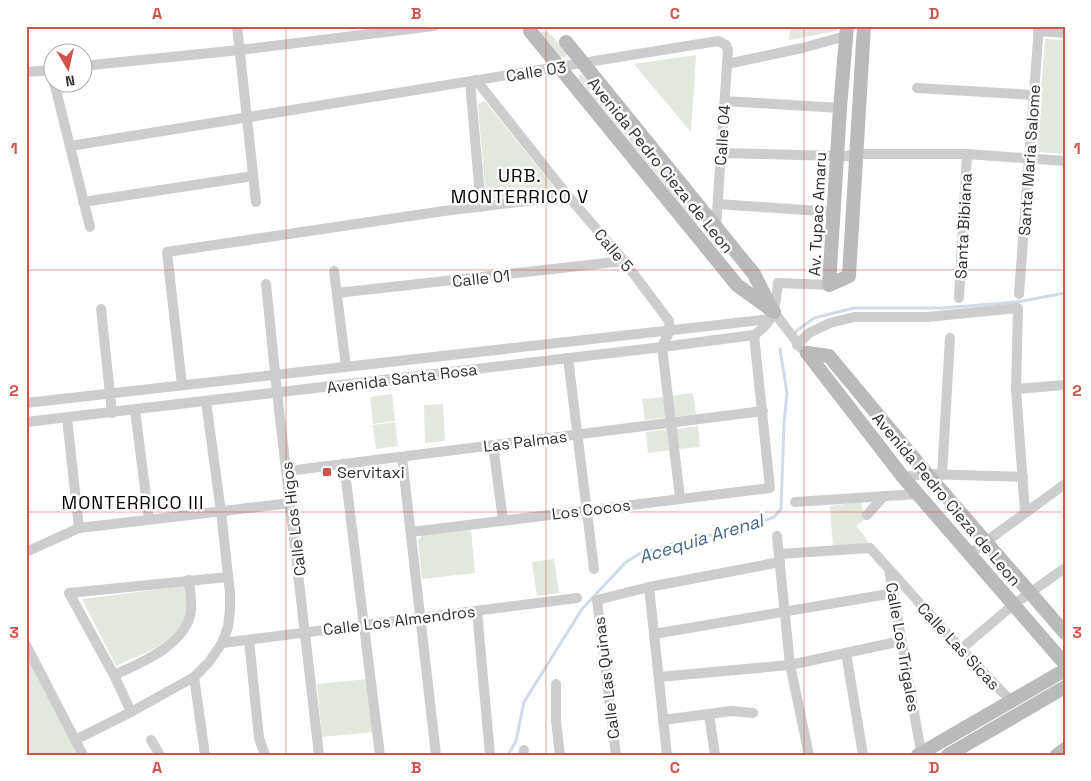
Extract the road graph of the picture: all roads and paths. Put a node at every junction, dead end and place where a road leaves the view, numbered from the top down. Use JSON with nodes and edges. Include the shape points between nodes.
{"nodes":[{"id":1,"x":237,"y":26,"type":"edge"},
{"id":2,"x":434,"y":26,"type":"edge"},
{"id":3,"x":864,"y":26,"type":"edge"},
{"id":4,"x":1038,"y":29,"type":"edge"},
{"id":5,"x":530,"y":31,"type":"dead end"},
{"id":6,"x":847,"y":31,"type":"edge"},
{"id":7,"x":1065,"y":33,"type":"edge"},
{"id":8,"x":566,"y":42,"type":"dead end"},
{"id":9,"x":725,"y":44,"type":"joint"},
{"id":10,"x":240,"y":50,"type":"junction"},
{"id":11,"x":584,"y":63,"type":"junction"},
{"id":12,"x":727,"y":64,"type":"junction"},
{"id":13,"x":92,"y":65,"type":"edge"},
{"id":14,"x":559,"y":67,"type":"junction"},
{"id":15,"x":26,"y":72,"type":"edge"},
{"id":16,"x":42,"y":72,"type":"edge"},
{"id":17,"x":473,"y":81,"type":"junction"},
{"id":18,"x":917,"y":88,"type":"dead end"},
{"id":19,"x":56,"y":92,"type":"edge"},
{"id":20,"x":1034,"y":95,"type":"junction"},
{"id":21,"x":725,"y":101,"type":"junction"},
{"id":22,"x":840,"y":108,"type":"junction"},
{"id":23,"x":247,"y":117,"type":"junction"},
{"id":24,"x":70,"y":146,"type":"junction"},
{"id":25,"x":721,"y":153,"type":"junction"},
{"id":26,"x":857,"y":154,"type":"junction"},
{"id":27,"x":968,"y":154,"type":"junction"},
{"id":28,"x":837,"y":156,"type":"junction"},
{"id":29,"x":1030,"y":158,"type":"junction"},
{"id":30,"x":1065,"y":160,"type":"edge"},
{"id":31,"x":253,"y":176,"type":"junction"},
{"id":32,"x":568,"y":196,"type":"junction"},
{"id":33,"x":83,"y":202,"type":"junction"},
{"id":34,"x":256,"y":202,"type":"dead end"},
{"id":35,"x":718,"y":204,"type":"junction"},
{"id":36,"x":481,"y":207,"type":"junction"},
{"id":37,"x":834,"y":212,"type":"junction"},
{"id":38,"x":716,"y":227,"type":"junction"},
{"id":39,"x":90,"y":228,"type":"dead end"},
{"id":40,"x":624,"y":261,"type":"junction"},
{"id":41,"x":334,"y":271,"type":"dead end"},
{"id":42,"x":266,"y":284,"type":"dead end"},
{"id":43,"x":829,"y":285,"type":"junction"},
{"id":44,"x":337,"y":294,"type":"junction"},
{"id":45,"x":1019,"y":294,"type":"dead end"},
{"id":46,"x":959,"y":298,"type":"dead end"},
{"id":47,"x":101,"y":309,"type":"dead end"},
{"id":48,"x":772,"y":316,"type":"junction"},
{"id":49,"x":670,"y":330,"type":"junction"},
{"id":50,"x":754,"y":335,"type":"junction"},
{"id":51,"x":950,"y":338,"type":"dead end"},
{"id":52,"x":796,"y":342,"type":"junction"},
{"id":53,"x":662,"y":347,"type":"junction"},
{"id":54,"x":568,"y":358,"type":"junction"},
{"id":55,"x":346,"y":367,"type":"junction"},
{"id":56,"x":275,"y":375,"type":"junction"},
{"id":57,"x":182,"y":385,"type":"junction"},
{"id":58,"x":1065,"y":385,"type":"edge"},
{"id":59,"x":1016,"y":389,"type":"junction"},
{"id":60,"x":277,"y":392,"type":"junction"},
{"id":61,"x":110,"y":394,"type":"junction"},
{"id":62,"x":206,"y":401,"type":"junction"},
{"id":63,"x":26,"y":403,"type":"edge"},
{"id":64,"x":135,"y":410,"type":"junction"},
{"id":65,"x":763,"y":411,"type":"junction"},
{"id":66,"x":112,"y":413,"type":"junction"},
{"id":67,"x":67,"y":418,"type":"junction"},
{"id":68,"x":26,"y":422,"type":"edge"},
{"id":69,"x":671,"y":423,"type":"junction"},
{"id":70,"x":577,"y":435,"type":"junction"},
{"id":71,"x":493,"y":445,"type":"junction"},
{"id":72,"x":402,"y":457,"type":"junction"},
{"id":73,"x":344,"y":464,"type":"junction"},
{"id":74,"x":288,"y":471,"type":"junction"},
{"id":75,"x":927,"y":474,"type":"junction"},
{"id":76,"x":942,"y":475,"type":"junction"},
{"id":77,"x":903,"y":477,"type":"junction"},
{"id":78,"x":1022,"y":477,"type":"junction"},
{"id":79,"x":1065,"y":484,"type":"edge"},
{"id":80,"x":918,"y":494,"type":"junction"},
{"id":81,"x":884,"y":496,"type":"junction"},
{"id":82,"x":680,"y":498,"type":"junction"},
{"id":83,"x":795,"y":502,"type":"dead end"},
{"id":84,"x":291,"y":504,"type":"junction"},
{"id":85,"x":587,"y":510,"type":"junction"},
{"id":86,"x":221,"y":512,"type":"junction"},
{"id":87,"x":1025,"y":512,"type":"junction"},
{"id":88,"x":867,"y":515,"type":"dead end"},
{"id":89,"x":148,"y":520,"type":"junction"},
{"id":90,"x":503,"y":520,"type":"junction"},
{"id":91,"x":79,"y":528,"type":"junction"},
{"id":92,"x":411,"y":532,"type":"junction"},
{"id":93,"x":777,"y":536,"type":"dead end"},
{"id":94,"x":986,"y":541,"type":"junction"},
{"id":95,"x":26,"y":552,"type":"edge"},
{"id":96,"x":969,"y":554,"type":"junction"},
{"id":97,"x":779,"y":558,"type":"junction"},
{"id":98,"x":888,"y":568,"type":"junction"},
{"id":99,"x":1065,"y":568,"type":"edge"},
{"id":100,"x":594,"y":569,"type":"dead end"},
{"id":101,"x":228,"y":577,"type":"junction"},
{"id":102,"x":189,"y":580,"type":"junction"},
{"id":103,"x":649,"y":587,"type":"junction"},
{"id":104,"x":1031,"y":592,"type":"junction"},
{"id":105,"x":894,"y":593,"type":"junction"},
{"id":106,"x":576,"y":598,"type":"dead end"},
{"id":107,"x":1013,"y":605,"type":"junction"},
{"id":108,"x":477,"y":611,"type":"junction"},
{"id":109,"x":784,"y":613,"type":"junction"},
{"id":110,"x":420,"y":618,"type":"junction"},
{"id":111,"x":364,"y":625,"type":"junction"},
{"id":112,"x":306,"y":632,"type":"junction"},
{"id":113,"x":1065,"y":633,"type":"edge"},
{"id":114,"x":654,"y":634,"type":"junction"},
{"id":115,"x":249,"y":640,"type":"junction"},
{"id":116,"x":901,"y":641,"type":"junction"},
{"id":117,"x":222,"y":643,"type":"junction"},
{"id":118,"x":26,"y":645,"type":"edge"},
{"id":119,"x":961,"y":649,"type":"junction"},
{"id":120,"x":846,"y":653,"type":"junction"},
{"id":121,"x":1063,"y":661,"type":"edge"},
{"id":122,"x":790,"y":665,"type":"junction"},
{"id":123,"x":114,"y":675,"type":"junction"},
{"id":124,"x":194,"y":677,"type":"junction"},
{"id":125,"x":659,"y":678,"type":"junction"},
{"id":126,"x":556,"y":684,"type":"dead end"},
{"id":127,"x":1065,"y":687,"type":"edge"},
{"id":128,"x":1010,"y":701,"type":"junction"},
{"id":129,"x":131,"y":712,"type":"junction"},
{"id":130,"x":753,"y":713,"type":"dead end"},
{"id":131,"x":709,"y":714,"type":"junction"},
{"id":132,"x":663,"y":720,"type":"junction"},
{"id":133,"x":75,"y":740,"type":"junction"},
{"id":134,"x":152,"y":740,"type":"dead end"},
{"id":135,"x":1065,"y":749,"type":"edge"},
{"id":136,"x":920,"y":754,"type":"edge"},
{"id":137,"x":83,"y":755,"type":"edge"},
{"id":138,"x":160,"y":755,"type":"edge"},
{"id":139,"x":205,"y":755,"type":"edge"},
{"id":140,"x":264,"y":755,"type":"edge"},
{"id":141,"x":320,"y":755,"type":"edge"},
{"id":142,"x":380,"y":755,"type":"edge"},
{"id":143,"x":436,"y":755,"type":"edge"},
{"id":144,"x":490,"y":755,"type":"edge"},
{"id":145,"x":560,"y":755,"type":"edge"},
{"id":146,"x":616,"y":755,"type":"edge"},
{"id":147,"x":667,"y":755,"type":"edge"},
{"id":148,"x":715,"y":755,"type":"edge"},
{"id":149,"x":808,"y":755,"type":"edge"},
{"id":150,"x":863,"y":755,"type":"edge"},
{"id":151,"x":948,"y":755,"type":"edge"},
{"id":152,"x":1057,"y":755,"type":"edge"}],
"edges":[{"from":1,"to":10,"type":"street"},
{"from":2,"to":10,"type":"street"},
{"from":3,"to":26,"type":"street","name":"Av. Tupac Amaru"},
{"from":4,"to":7,"type":"street"},
{"from":4,"to":20,"type":"street","name":"Santa Maria Salome"},
{"from":5,"to":14,"type":"street","name":"Avenida Pedro Cieza de Leon"},
{"from":6,"to":12,"type":"street","via":[[802,48]]},
{"from":6,"to":22,"type":"street","name":"Av. Tupac Amaru"},
{"from":8,"to":11,"type":"street","name":"Avenida Pedro Cieza de Leon"},
{"from":9,"to":11,"type":"street","name":"Calle 03","via":[[715,41]]},
{"from":9,"to":12,"type":"street","name":"Calle 04"},
{"from":10,"to":13,"type":"street"},
{"from":10,"to":23,"type":"street"},
{"from":11,"to":14,"type":"street","name":"Calle 03"},
{"from":11,"to":38,"type":"street","name":"Avenida Pedro Cieza de Leon"},
{"from":12,"to":21,"type":"street","name":"Calle 04"},
{"from":14,"to":17,"type":"street","name":"Calle 03"},
{"from":14,"to":48,"type":"street","name":"Avenida Pedro Cieza de Leon","via":[[737,285]]},
{"from":15,"to":16,"type":"street"},
{"from":17,"to":23,"type":"street","name":"Calle 03"},
{"from":17,"to":32,"type":"street","name":"Calle 5"},
{"from":17,"to":36,"type":"street"},
{"from":18,"to":20,"type":"street"},
{"from":19,"to":24,"type":"street"},
{"from":20,"to":29,"type":"street","name":"Santa Maria Salome"},
{"from":21,"to":22,"type":"street"},
{"from":21,"to":25,"type":"street","name":"Calle 04"},
{"from":22,"to":28,"type":"street","name":"Av. Tupac Amaru"},
{"from":23,"to":24,"type":"street","name":"Calle 03"},
{"from":23,"to":31,"type":"street"},
{"from":24,"to":33,"type":"street"},
{"from":25,"to":28,"type":"street"},
{"from":25,"to":35,"type":"street","name":"Calle 04"},
{"from":26,"to":27,"type":"street"},
{"from":26,"to":28,"type":"street"},
{"from":26,"to":43,"type":"street","name":"Av. Tupac Amaru","via":[[849,276]]},
{"from":27,"to":29,"type":"street"},
{"from":27,"to":46,"type":"street","name":"Santa Bibiana"},
{"from":28,"to":37,"type":"street","name":"Av. Tupac Amaru"},
{"from":29,"to":30,"type":"street"},
{"from":29,"to":45,"type":"street","name":"Santa Maria Salome"},
{"from":31,"to":33,"type":"street"},
{"from":31,"to":34,"type":"street"},
{"from":32,"to":36,"type":"street"},
{"from":32,"to":40,"type":"street","name":"Calle 5"},
{"from":33,"to":39,"type":"street"},
{"from":35,"to":37,"type":"street"},
{"from":35,"to":38,"type":"street","name":"Calle 04"},
{"from":36,"to":57,"type":"street","via":[[167,252]]},
{"from":37,"to":43,"type":"street","name":"Av. Tupac Amaru"},
{"from":38,"to":48,"type":"street","name":"Avenida Pedro Cieza de Leon","via":[[754,274]]},
{"from":40,"to":44,"type":"street","name":"Calle 01"},
{"from":40,"to":49,"type":"street","name":"Calle 5","via":[[669,321]]},
{"from":41,"to":44,"type":"street"},
{"from":42,"to":56,"type":"street","name":"Calle Los Higos"},
{"from":43,"to":48,"type":"street","via":[[778,283]]},
{"from":44,"to":55,"type":"street"},
{"from":47,"to":61,"type":"street"},
{"from":48,"to":49,"type":"street","name":"Avenida Santa Rosa"},
{"from":48,"to":50,"type":"street","via":[[765,328]]},
{"from":48,"to":52,"type":"street","name":"Avenida Pedro Cieza de Leon"},
{"from":49,"to":53,"type":"street"},
{"from":49,"to":55,"type":"street","name":"Avenida Santa Rosa"},
{"from":50,"to":53,"type":"street","name":"Avenida Santa Rosa"},
{"from":50,"to":65,"type":"street"},
{"from":51,"to":76,"type":"street"},
{"from":52,"to":59,"type":"street","via":[[830,322],[854,317],[927,317],[1018,308]]},
{"from":52,"to":75,"type":"street","name":"Avenida Pedro Cieza de Leon","via":[[829,356]]},
{"from":52,"to":77,"type":"street","name":"Avenida Pedro Cieza de Leon"},
{"from":53,"to":54,"type":"street","name":"Avenida Santa Rosa"},
{"from":53,"to":69,"type":"street"},
{"from":54,"to":60,"type":"street","name":"Avenida Santa Rosa"},
{"from":54,"to":70,"type":"street"},
{"from":55,"to":56,"type":"street","name":"Avenida Santa Rosa"},
{"from":56,"to":57,"type":"street","name":"Avenida Santa Rosa"},
{"from":56,"to":60,"type":"street","name":"Calle Los Higos"},
{"from":57,"to":61,"type":"street","name":"Avenida Santa Rosa"},
{"from":58,"to":59,"type":"street"},
{"from":59,"to":78,"type":"street"},
{"from":60,"to":62,"type":"street","name":"Avenida Santa Rosa"},
{"from":60,"to":74,"type":"street","name":"Calle Los Higos"},
{"from":61,"to":63,"type":"street","name":"Avenida Santa Rosa"},
{"from":61,"to":66,"type":"street"},
{"from":62,"to":64,"type":"street","name":"Avenida Santa Rosa"},
{"from":62,"to":86,"type":"street"},
{"from":64,"to":66,"type":"street","name":"Avenida Santa Rosa"},
{"from":64,"to":89,"type":"street"},
{"from":65,"to":69,"type":"street","name":"Las Palmas"},
{"from":65,"to":82,"type":"street","name":"Los Cocos","via":[[770,488]]},
{"from":66,"to":67,"type":"street","name":"Avenida Santa Rosa"},
{"from":67,"to":68,"type":"street","name":"Avenida Santa Rosa"},
{"from":67,"to":91,"type":"street"},
{"from":69,"to":70,"type":"street","name":"Las Palmas"},
{"from":69,"to":82,"type":"street"},
{"from":70,"to":71,"type":"street","name":"Las Palmas"},
{"from":70,"to":85,"type":"street"},
{"from":71,"to":72,"type":"street","name":"Las Palmas"},
{"from":71,"to":90,"type":"street"},
{"from":72,"to":73,"type":"street","name":"Las Palmas"},
{"from":72,"to":92,"type":"street"},
{"from":73,"to":74,"type":"street","name":"Las Palmas"},
{"from":73,"to":111,"type":"street"},
{"from":74,"to":84,"type":"street","name":"Calle Los Higos"},
{"from":75,"to":76,"type":"street"},
{"from":75,"to":77,"type":"street"},
{"from":75,"to":94,"type":"street","name":"Avenida Pedro Cieza de Leon"},
{"from":76,"to":78,"type":"street"},
{"from":77,"to":80,"type":"street","name":"Avenida Pedro Cieza de Leon"},
{"from":78,"to":87,"type":"street"},
{"from":79,"to":87,"type":"street"},
{"from":80,"to":81,"type":"street"},
{"from":80,"to":96,"type":"street","name":"Avenida Pedro Cieza de Leon"},
{"from":81,"to":83,"type":"street"},
{"from":81,"to":88,"type":"street"},
{"from":82,"to":85,"type":"street","name":"Los Cocos"},
{"from":84,"to":86,"type":"street"},
{"from":84,"to":112,"type":"street","name":"Calle Los Higos"},
{"from":85,"to":90,"type":"street","name":"Los Cocos"},
{"from":85,"to":100,"type":"street"},
{"from":86,"to":89,"type":"street"},
{"from":86,"to":101,"type":"street"},
{"from":87,"to":94,"type":"street"},
{"from":89,"to":91,"type":"street"},
{"from":90,"to":92,"type":"street","name":"Los Cocos"},
{"from":91,"to":95,"type":"street"},
{"from":92,"to":110,"type":"street"},
{"from":93,"to":97,"type":"street"},
{"from":94,"to":96,"type":"street"},
{"from":94,"to":104,"type":"street","name":"Avenida Pedro Cieza de Leon"},
{"from":96,"to":107,"type":"street","name":"Avenida Pedro Cieza de Leon"},
{"from":97,"to":98,"type":"street","name":"Calle Los Trigales","via":[[870,548]]},
{"from":97,"to":103,"type":"street"},
{"from":97,"to":109,"type":"street"},
{"from":98,"to":105,"type":"street","name":"Calle Los Trigales"},
{"from":98,"to":119,"type":"street","name":"Calle Las Sicas"},
{"from":99,"to":104,"type":"street"},
{"from":101,"to":102,"type":"street"},
{"from":101,"to":117,"type":"street","via":[[230,610]]},
{"from":102,"to":123,"type":"street","via":[[191,611],[178,639]]},
{"from":102,"to":123,"type":"street","via":[[69,593]]},
{"from":103,"to":114,"type":"street"},
{"from":103,"to":146,"type":"street","name":"Calle Las Quinas","via":[[597,600]]},
{"from":104,"to":107,"type":"street"},
{"from":104,"to":113,"type":"street","name":"Avenida Pedro Cieza de Leon"},
{"from":105,"to":109,"type":"street"},
{"from":105,"to":116,"type":"street","name":"Calle Los Trigales"},
{"from":106,"to":108,"type":"street","name":"Calle Los Almendros"},
{"from":107,"to":119,"type":"street"},
{"from":107,"to":121,"type":"street","name":"Avenida Pedro Cieza de Leon"},
{"from":108,"to":110,"type":"street","name":"Calle Los Almendros"},
{"from":108,"to":144,"type":"street"},
{"from":109,"to":114,"type":"street"},
{"from":109,"to":122,"type":"street"},
{"from":110,"to":111,"type":"street","name":"Calle Los Almendros"},
{"from":110,"to":143,"type":"street"},
{"from":111,"to":112,"type":"street","name":"Calle Los Almendros"},
{"from":111,"to":142,"type":"street"},
{"from":112,"to":115,"type":"street","name":"Calle Los Almendros"},
{"from":112,"to":141,"type":"street","name":"Calle Los Higos"},
{"from":114,"to":125,"type":"street"},
{"from":115,"to":117,"type":"street","name":"Calle Los Almendros"},
{"from":115,"to":140,"type":"street","via":[[259,738]]},
{"from":116,"to":120,"type":"street"},
{"from":116,"to":136,"type":"street","name":"Calle Los Trigales"},
{"from":117,"to":124,"type":"street","via":[[210,662]]},
{"from":118,"to":133,"type":"street"},
{"from":119,"to":128,"type":"street","name":"Calle Las Sicas"},
{"from":120,"to":122,"type":"street"},
{"from":120,"to":150,"type":"street"},
{"from":121,"to":128,"type":"street"},
{"from":122,"to":125,"type":"street"},
{"from":122,"to":149,"type":"street"},
{"from":123,"to":129,"type":"street"},
{"from":124,"to":129,"type":"street"},
{"from":124,"to":139,"type":"street"},
{"from":125,"to":132,"type":"street"},
{"from":126,"to":145,"type":"street"},
{"from":127,"to":151,"type":"street"},
{"from":128,"to":136,"type":"street"},
{"from":129,"to":133,"type":"street"},
{"from":130,"to":131,"type":"street"},
{"from":131,"to":132,"type":"street"},
{"from":131,"to":148,"type":"street"},
{"from":132,"to":147,"type":"street"},
{"from":133,"to":137,"type":"street"},
{"from":134,"to":138,"type":"street"},
{"from":135,"to":152,"type":"street"}]}
